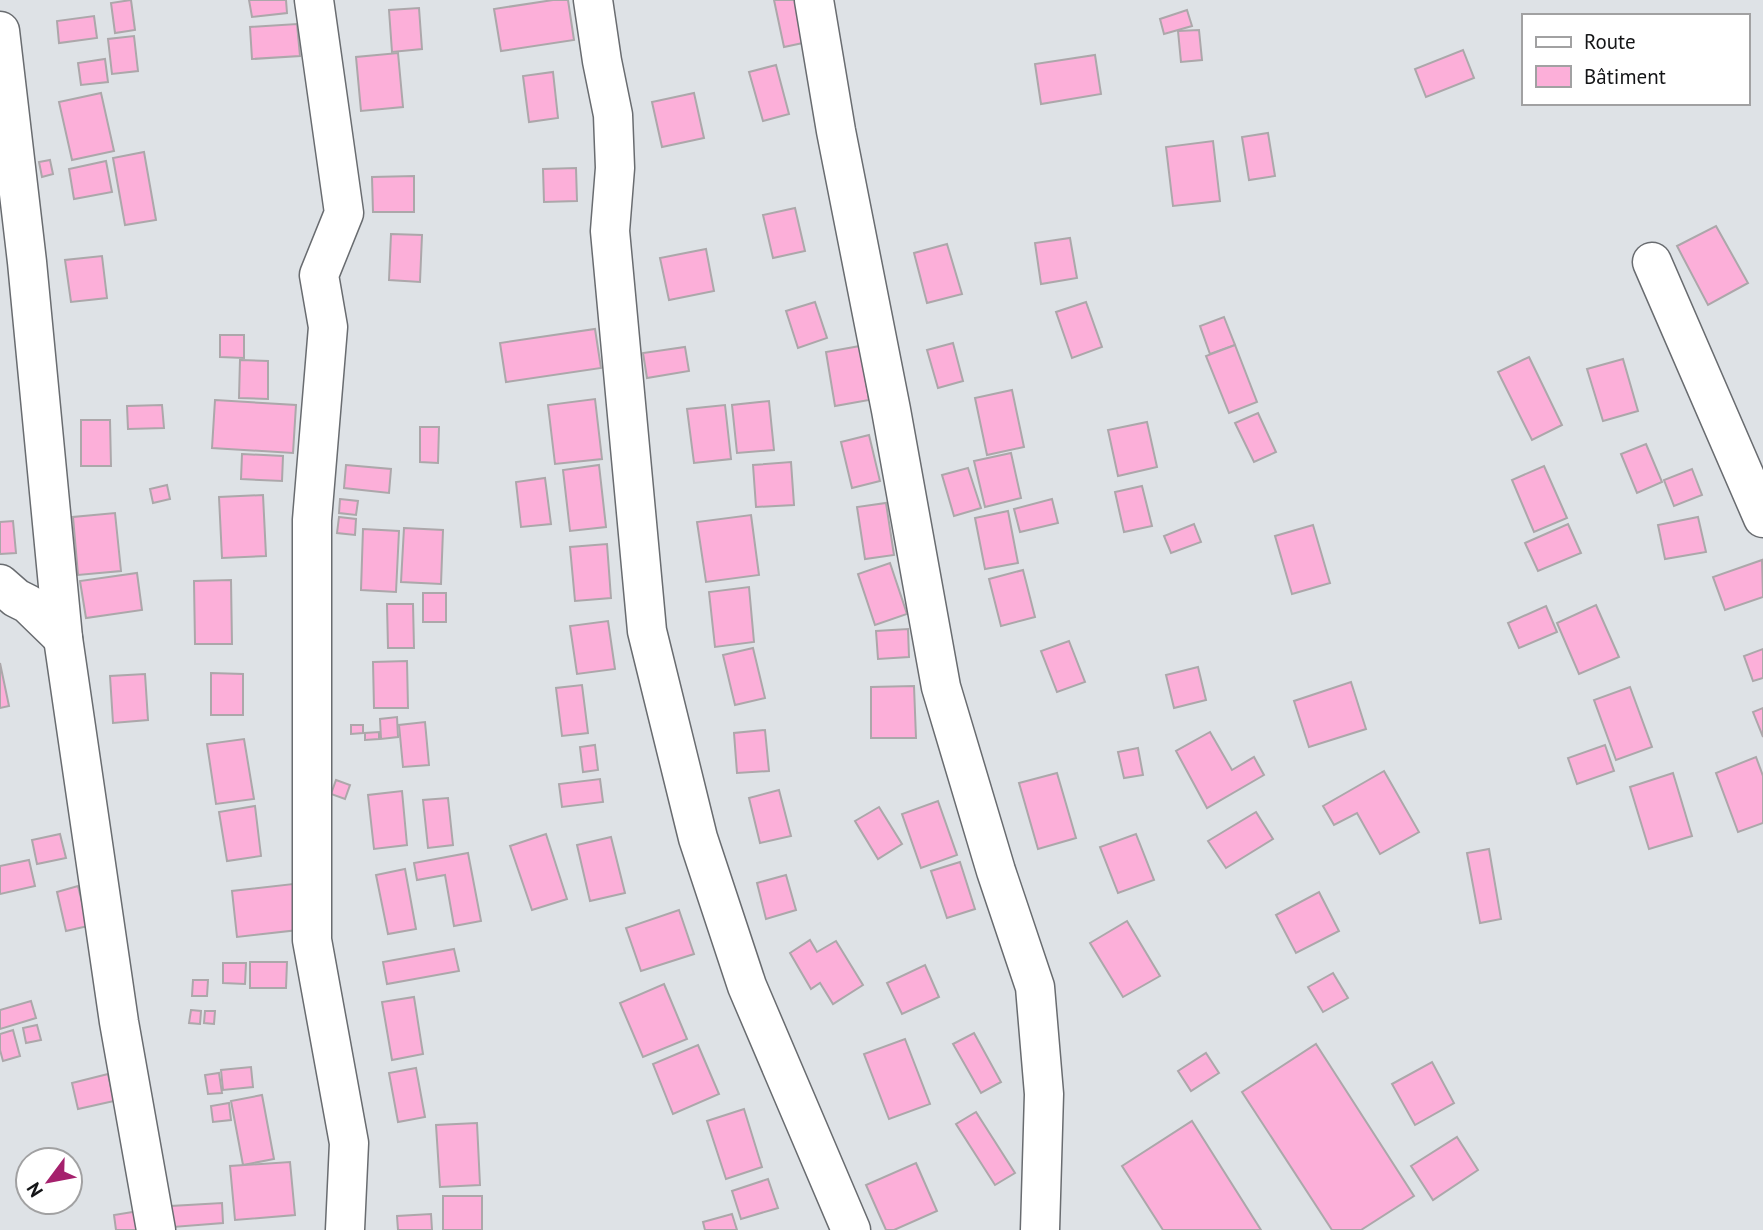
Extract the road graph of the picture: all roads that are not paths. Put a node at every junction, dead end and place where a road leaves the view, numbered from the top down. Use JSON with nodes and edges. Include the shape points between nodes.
{"nodes":[{"id":1,"x":314,"y":0,"type":"edge"},
{"id":2,"x":593,"y":0,"type":"edge"},
{"id":3,"x":814,"y":0,"type":"edge"},
{"id":4,"x":0,"y":31,"type":"edge"},
{"id":5,"x":1651,"y":262,"type":"dead end"},
{"id":6,"x":1763,"y":518,"type":"edge"},
{"id":7,"x":0,"y":584,"type":"edge"},
{"id":8,"x":63,"y":638,"type":"junction"},
{"id":9,"x":156,"y":1230,"type":"edge"},
{"id":10,"x":345,"y":1230,"type":"edge"},
{"id":11,"x":850,"y":1230,"type":"edge"},
{"id":12,"x":1040,"y":1230,"type":"edge"}],
"edges":[{"from":1,"to":10,"type":"street","via":[[344,213],[318,275],[328,327],[312,520],[312,940],[349,1143]]},
{"from":2,"to":11,"type":"street","via":[[613,115],[610,231],[646,631],[698,838],[747,986]]},
{"from":3,"to":12,"type":"street","via":[[941,687],[1035,987],[1044,1094]]},
{"from":4,"to":8,"type":"street"},
{"from":5,"to":6,"type":"street"},
{"from":7,"to":8,"type":"street"},
{"from":8,"to":9,"type":"street","via":[[119,1023]]}]}
